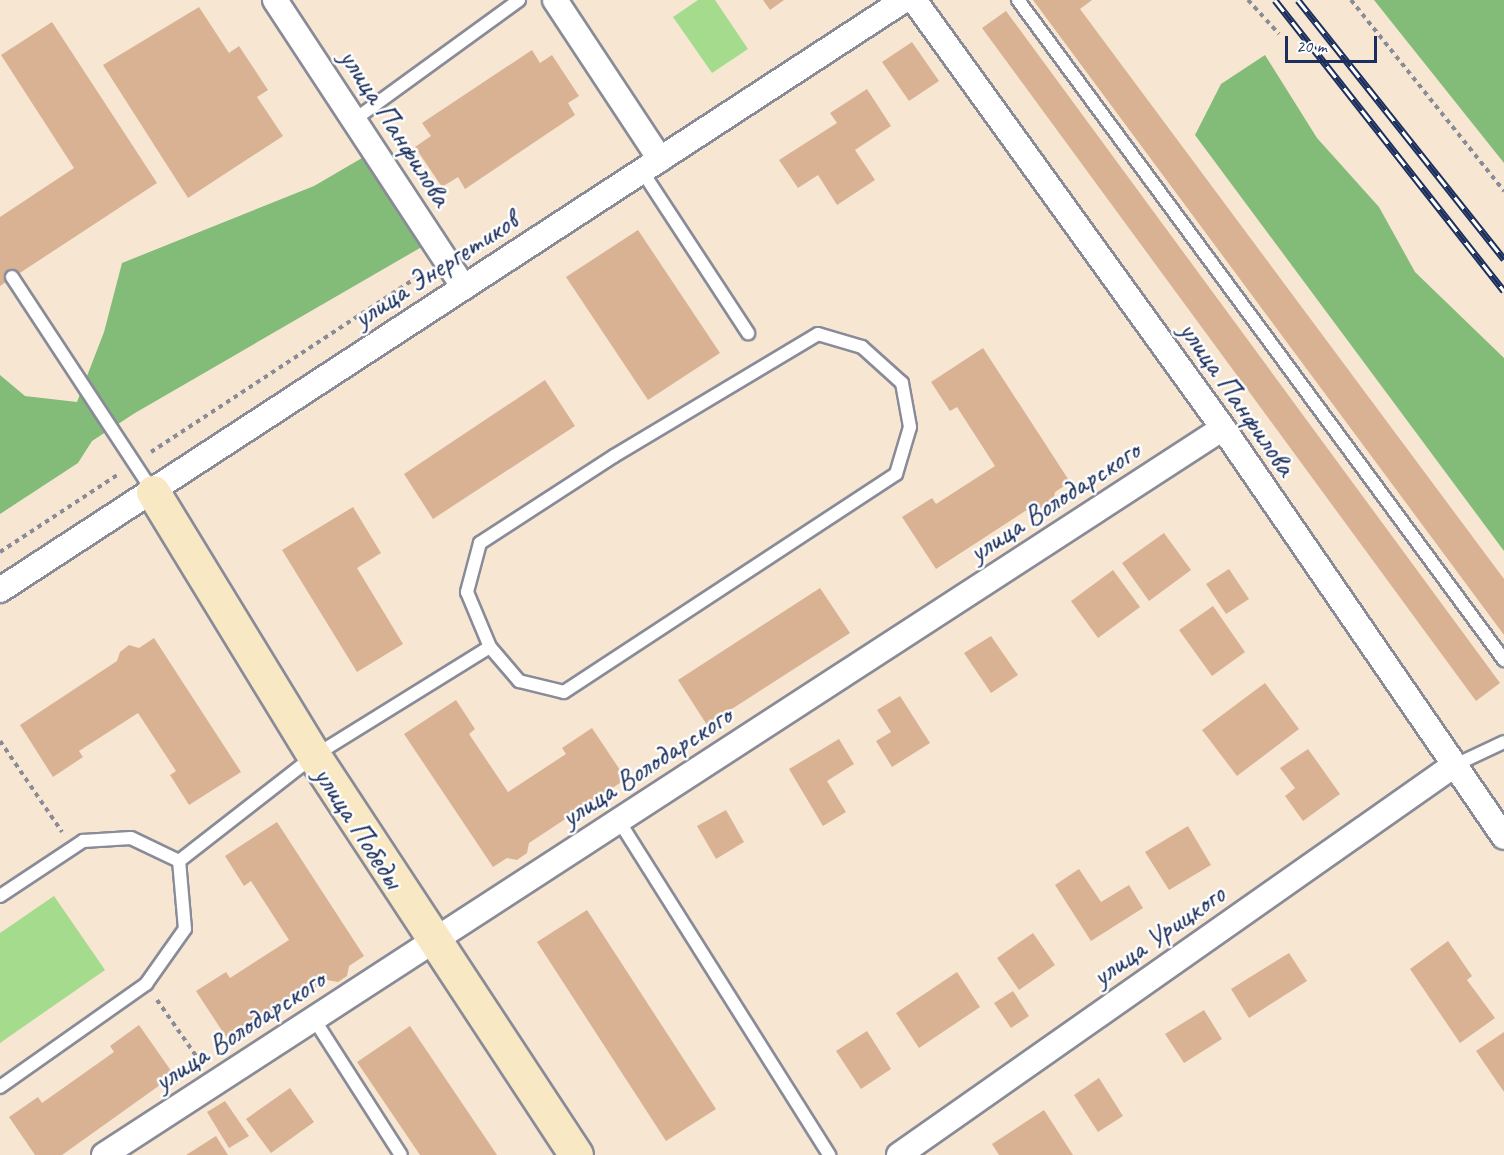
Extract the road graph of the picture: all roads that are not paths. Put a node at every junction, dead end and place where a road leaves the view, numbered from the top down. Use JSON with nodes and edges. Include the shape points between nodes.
{"nodes":[{"id":1,"x":275,"y":0,"type":"edge"},
{"id":2,"x":519,"y":0,"type":"edge"},
{"id":3,"x":555,"y":0,"type":"edge"},
{"id":4,"x":904,"y":0,"type":"edge"},
{"id":5,"x":914,"y":0,"type":"edge"},
{"id":6,"x":1018,"y":0,"type":"edge"},
{"id":7,"x":354,"y":120,"type":"junction"},
{"id":8,"x":651,"y":165,"type":"junction"},
{"id":9,"x":12,"y":278,"type":"dead end"},
{"id":10,"x":464,"y":288,"type":"junction"},
{"id":11,"x":748,"y":333,"type":"dead end"},
{"id":12,"x":1223,"y":428,"type":"junction"},
{"id":13,"x":153,"y":492,"type":"junction"},
{"id":14,"x":0,"y":590,"type":"edge"},
{"id":15,"x":490,"y":648,"type":"junction"},
{"id":16,"x":1504,"y":660,"type":"edge"},
{"id":17,"x":1504,"y":742,"type":"edge"},
{"id":18,"x":314,"y":756,"type":"junction"},
{"id":19,"x":1454,"y":766,"type":"junction"},
{"id":20,"x":619,"y":821,"type":"junction"},
{"id":21,"x":1504,"y":837,"type":"edge"},
{"id":22,"x":179,"y":861,"type":"junction"},
{"id":23,"x":0,"y":896,"type":"edge"},
{"id":24,"x":433,"y":942,"type":"junction"},
{"id":25,"x":314,"y":1019,"type":"junction"},
{"id":26,"x":0,"y":1087,"type":"edge"},
{"id":27,"x":104,"y":1155,"type":"edge"},
{"id":28,"x":401,"y":1155,"type":"edge"},
{"id":29,"x":576,"y":1155,"type":"edge"},
{"id":30,"x":829,"y":1155,"type":"edge"},
{"id":31,"x":899,"y":1155,"type":"edge"}],
"edges":[{"from":1,"to":7,"type":"street","name":"улица Панфилова"},
{"from":2,"to":7,"type":"lane"},
{"from":3,"to":8,"type":"street"},
{"from":4,"to":8,"type":"street","name":"улица Энергетиков"},
{"from":5,"to":12,"type":"street","name":"улица Панфилова"},
{"from":6,"to":16,"type":"lane"},
{"from":7,"to":10,"type":"street","name":"улица Панфилова"},
{"from":8,"to":10,"type":"street","name":"улица Энергетиков"},
{"from":8,"to":11,"type":"lane"},
{"from":9,"to":13,"type":"lane"},
{"from":10,"to":13,"type":"street","name":"улица Энергетиков"},
{"from":12,"to":19,"type":"street","name":"улица Панфилова"},
{"from":12,"to":20,"type":"street","name":"улица Володарского"},
{"from":13,"to":14,"type":"street","name":"улица Энергетиков"},
{"from":13,"to":18,"type":"street","name":"улица Победы"},
{"from":15,"to":15,"type":"lane","via":[[519,681],[564,692],[896,474],[910,427],[902,383],[862,347],[818,334],[614,456],[480,543],[467,592]]},
{"from":15,"to":18,"type":"lane"},
{"from":17,"to":19,"type":"lane"},
{"from":18,"to":22,"type":"lane"},
{"from":18,"to":24,"type":"street","name":"улица Победы"},
{"from":19,"to":21,"type":"street","name":"улица Панфилова"},
{"from":19,"to":31,"type":"street","name":"улица Урицкого"},
{"from":20,"to":24,"type":"street","name":"улица Володарского"},
{"from":20,"to":30,"type":"lane"},
{"from":22,"to":23,"type":"lane","via":[[131,838],[83,841]]},
{"from":22,"to":26,"type":"lane","via":[[185,929],[146,984]]},
{"from":24,"to":25,"type":"street","name":"улица Володарского"},
{"from":24,"to":29,"type":"street","name":"улица Победы"},
{"from":25,"to":27,"type":"street","name":"улица Володарского"},
{"from":25,"to":28,"type":"lane"}]}
